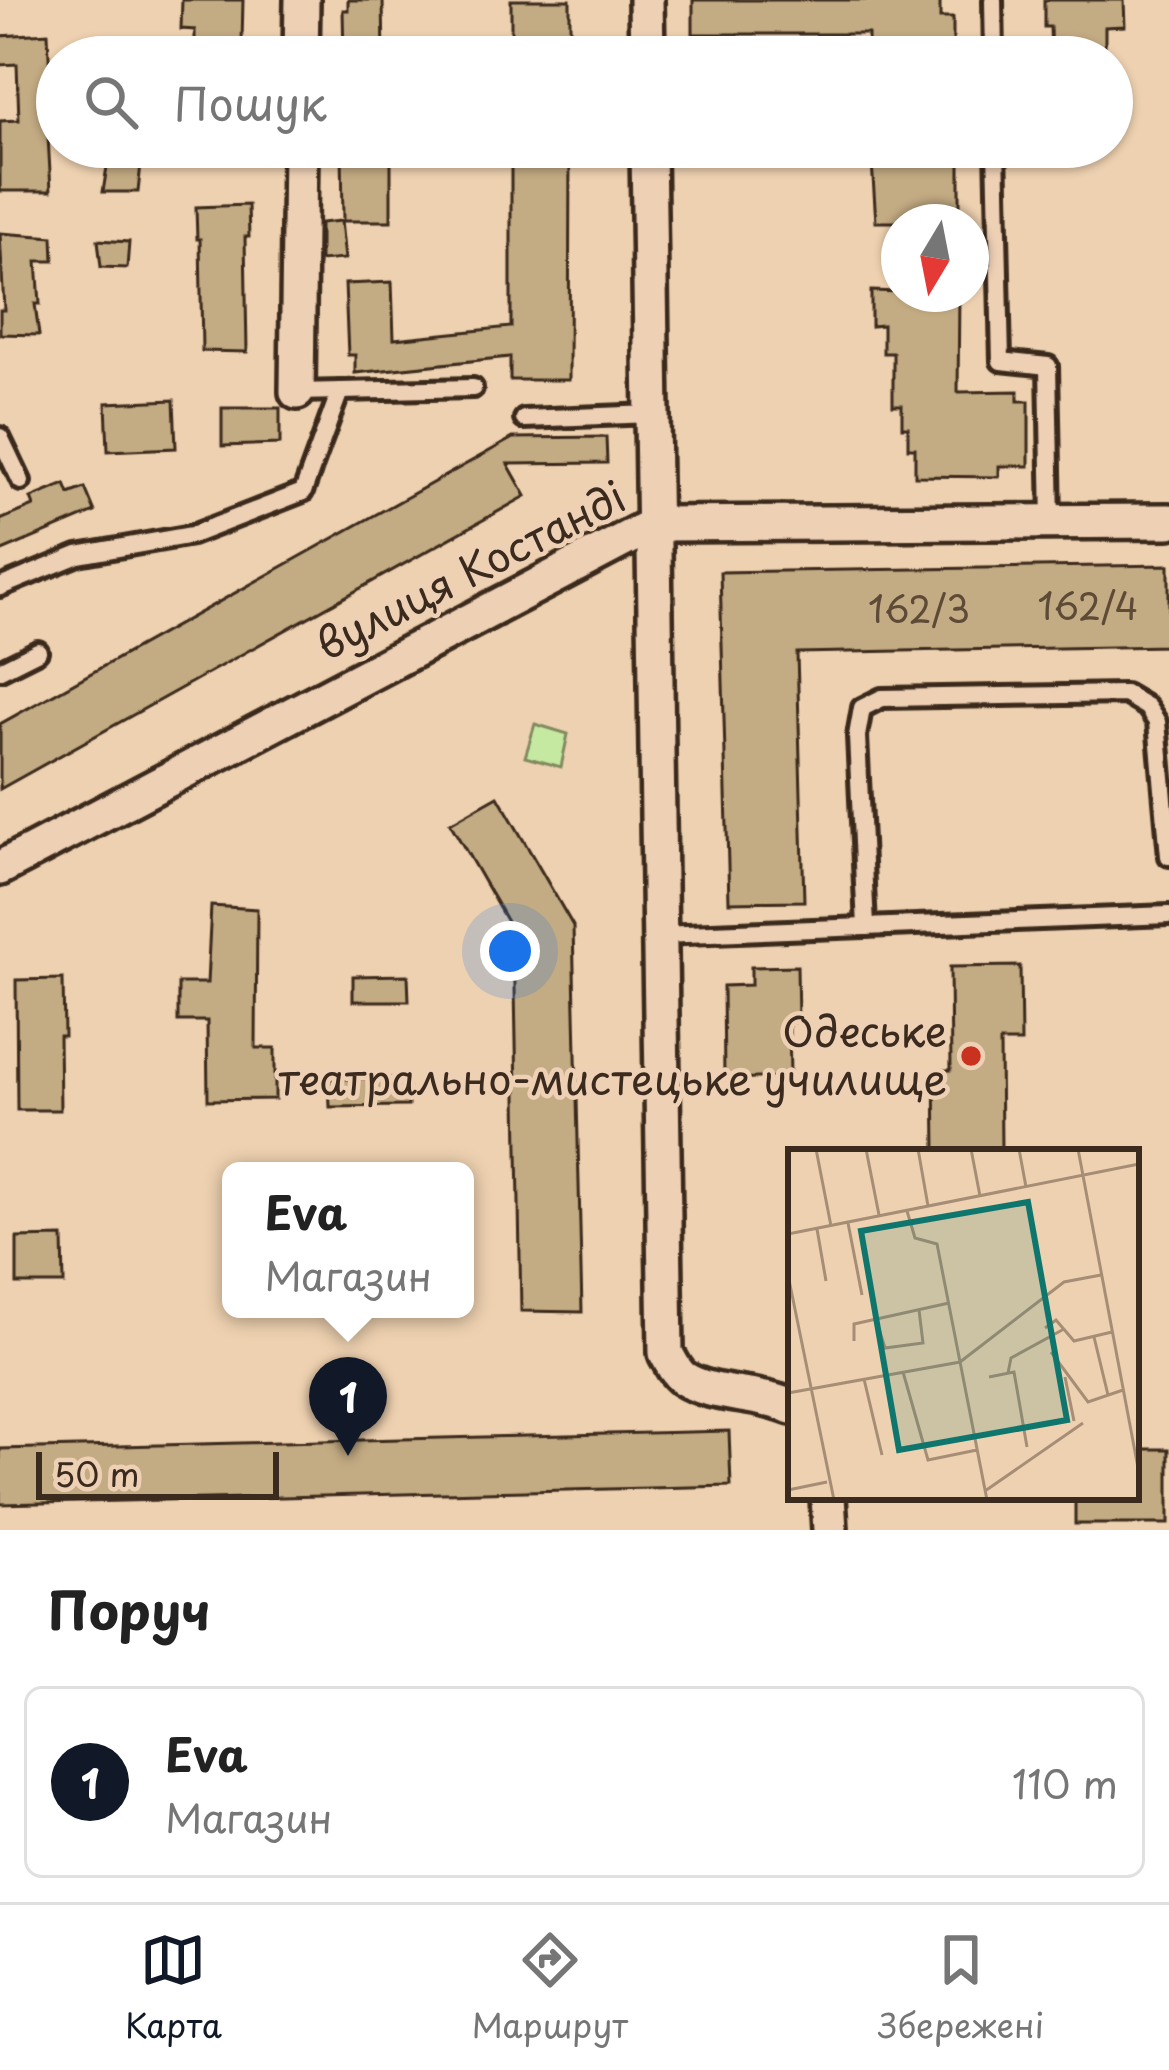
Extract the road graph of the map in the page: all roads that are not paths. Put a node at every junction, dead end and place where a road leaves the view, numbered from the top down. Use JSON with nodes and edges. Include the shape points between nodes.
{"nodes":[{"id":1,"x":302,"y":0,"type":"edge"},
{"id":2,"x":646,"y":0,"type":"edge"},
{"id":3,"x":992,"y":0,"type":"edge"},
{"id":4,"x":301,"y":36,"type":"edge"},
{"id":5,"x":646,"y":36,"type":"edge"},
{"id":6,"x":993,"y":36,"type":"edge"},
{"id":7,"x":300,"y":168,"type":"edge"},
{"id":8,"x":648,"y":168,"type":"edge"},
{"id":9,"x":996,"y":168,"type":"edge"},
{"id":10,"x":473,"y":388,"type":"dead end"},
{"id":11,"x":340,"y":391,"type":"junction"},
{"id":12,"x":297,"y":392,"type":"joint"},
{"id":13,"x":652,"y":414,"type":"junction"},
{"id":14,"x":524,"y":419,"type":"dead end"},
{"id":15,"x":0,"y":437,"type":"edge"},
{"id":16,"x":22,"y":481,"type":"dead end"},
{"id":17,"x":1169,"y":521,"type":"edge"},
{"id":18,"x":1051,"y":522,"type":"junction"},
{"id":19,"x":655,"y":524,"type":"junction"},
{"id":20,"x":0,"y":587,"type":"edge"},
{"id":21,"x":38,"y":651,"type":"dead end"},
{"id":22,"x":0,"y":670,"type":"edge"},
{"id":23,"x":1169,"y":856,"type":"edge"},
{"id":24,"x":0,"y":868,"type":"edge"},
{"id":25,"x":1169,"y":915,"type":"edge"},
{"id":26,"x":866,"y":927,"type":"junction"},
{"id":27,"x":660,"y":935,"type":"junction"},
{"id":28,"x":788,"y":1406,"type":"edge"},
{"id":29,"x":828,"y":1500,"type":"edge"},
{"id":30,"x":830,"y":1530,"type":"edge"}],
"edges":[{"from":1,"to":4,"type":"street"},
{"from":2,"to":5,"type":"street"},
{"from":3,"to":6,"type":"lane"},
{"from":7,"to":12,"type":"street"},
{"from":8,"to":13,"type":"street"},
{"from":9,"to":18,"type":"lane","via":[[1001,361],[1048,366]]},
{"from":10,"to":11,"type":"lane"},
{"from":11,"to":12,"type":"lane"},
{"from":11,"to":20,"type":"lane","via":[[304,492],[192,535],[78,555]]},
{"from":13,"to":14,"type":"lane"},
{"from":13,"to":19,"type":"street"},
{"from":15,"to":16,"type":"lane"},
{"from":17,"to":18,"type":"street","name":"вулиця Костанді"},
{"from":18,"to":19,"type":"street","name":"вулиця Костанді"},
{"from":19,"to":24,"type":"street","name":"вулиця Костанді"},
{"from":19,"to":27,"type":"street"},
{"from":21,"to":22,"type":"lane"},
{"from":23,"to":26,"type":"lane","via":[[1157,722],[1148,706],[1125,694],[882,698],[862,708],[857,736]]},
{"from":25,"to":26,"type":"lane"},
{"from":26,"to":27,"type":"lane"},
{"from":27,"to":28,"type":"street","via":[[666,1353],[678,1375],[700,1386]]},
{"from":29,"to":30,"type":"street"}]}
